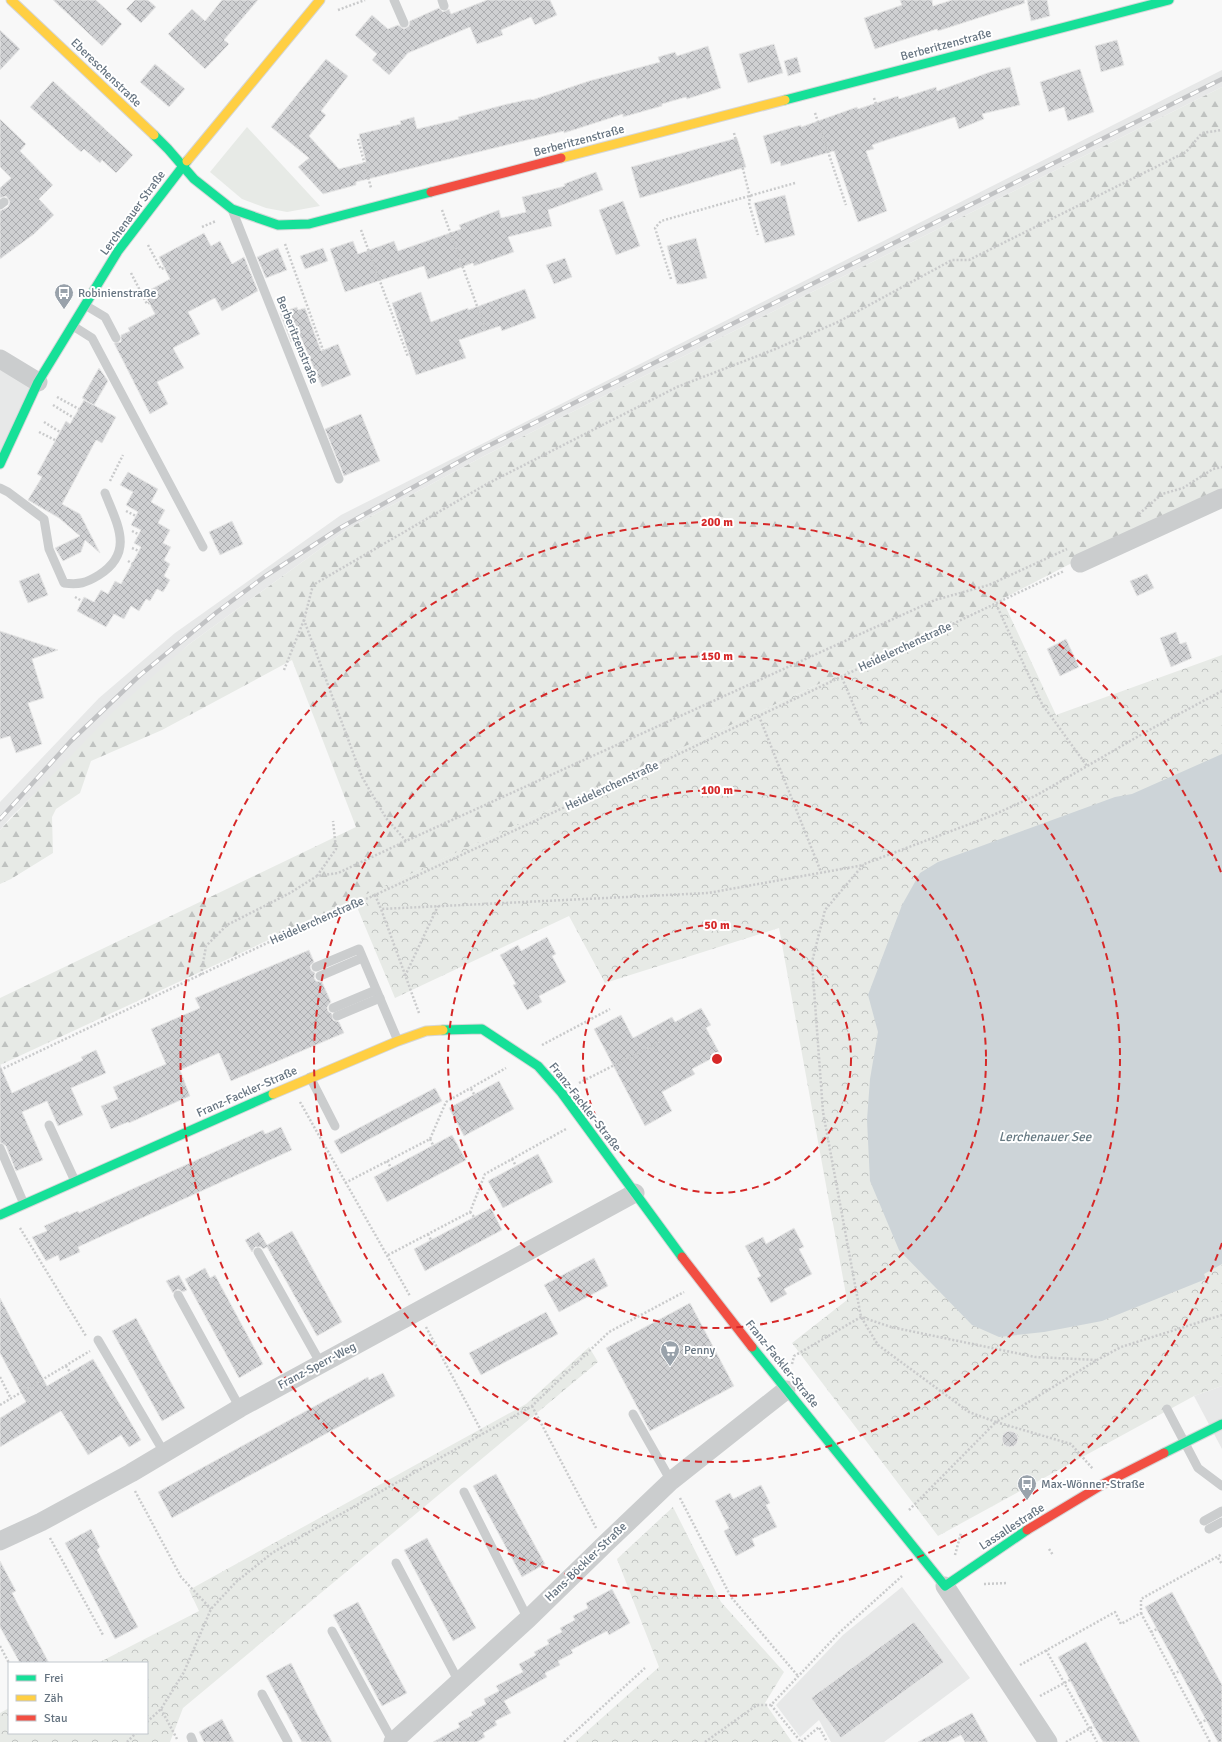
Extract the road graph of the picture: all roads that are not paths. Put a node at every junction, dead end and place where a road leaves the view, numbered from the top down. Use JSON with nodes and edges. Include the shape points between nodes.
{"nodes":[{"id":1,"x":11,"y":0,"type":"edge"},
{"id":2,"x":320,"y":0,"type":"edge"},
{"id":3,"x":394,"y":0,"type":"edge"},
{"id":4,"x":1169,"y":0,"type":"edge"},
{"id":5,"x":404,"y":23,"type":"dead end"},
{"id":6,"x":183,"y":166,"type":"junction"},
{"id":7,"x":232,"y":209,"type":"junction"},
{"id":8,"x":85,"y":305,"type":"junction"},
{"id":9,"x":73,"y":326,"type":"junction"},
{"id":10,"x":116,"y":338,"type":"dead end"},
{"id":11,"x":0,"y":359,"type":"edge"},
{"id":12,"x":38,"y":382,"type":"junction"},
{"id":13,"x":0,"y":464,"type":"edge"},
{"id":14,"x":339,"y":479,"type":"dead end"},
{"id":15,"x":0,"y":488,"type":"edge"},
{"id":16,"x":105,"y":492,"type":"road end"},
{"id":17,"x":1222,"y":498,"type":"edge"},
{"id":18,"x":203,"y":547,"type":"dead end"},
{"id":19,"x":1075,"y":555,"type":"road end"},
{"id":20,"x":318,"y":971,"type":"dead end"},
{"id":21,"x":378,"y":994,"type":"junction"},
{"id":22,"x":335,"y":1012,"type":"dead end"},
{"id":23,"x":398,"y":1041,"type":"junction"},
{"id":24,"x":310,"y":1077,"type":"junction"},
{"id":25,"x":49,"y":1125,"type":"dead end"},
{"id":26,"x":335,"y":1126,"type":"dead end"},
{"id":27,"x":0,"y":1148,"type":"edge"},
{"id":28,"x":75,"y":1181,"type":"junction"},
{"id":29,"x":635,"y":1193,"type":"junction"},
{"id":30,"x":24,"y":1204,"type":"junction"},
{"id":31,"x":0,"y":1215,"type":"edge"},
{"id":32,"x":258,"y":1252,"type":"dead end"},
{"id":33,"x":178,"y":1295,"type":"dead end"},
{"id":34,"x":94,"y":1341,"type":"road end"},
{"id":35,"x":321,"y":1364,"type":"junction"},
{"id":36,"x":786,"y":1390,"type":"junction"},
{"id":37,"x":240,"y":1408,"type":"junction"},
{"id":38,"x":1167,"y":1409,"type":"dead end"},
{"id":39,"x":633,"y":1414,"type":"dead end"},
{"id":40,"x":1222,"y":1424,"type":"edge"},
{"id":41,"x":1184,"y":1442,"type":"junction"},
{"id":42,"x":165,"y":1454,"type":"junction"},
{"id":43,"x":671,"y":1481,"type":"junction"},
{"id":44,"x":1222,"y":1486,"type":"edge"},
{"id":45,"x":464,"y":1492,"type":"dead end"},
{"id":46,"x":1222,"y":1511,"type":"edge"},
{"id":47,"x":1222,"y":1522,"type":"edge"},
{"id":48,"x":0,"y":1541,"type":"edge"},
{"id":49,"x":396,"y":1563,"type":"dead end"},
{"id":50,"x":945,"y":1586,"type":"junction"},
{"id":51,"x":528,"y":1619,"type":"junction"},
{"id":52,"x":332,"y":1631,"type":"dead end"},
{"id":53,"x":459,"y":1682,"type":"junction"},
{"id":54,"x":262,"y":1694,"type":"dead end"},
{"id":55,"x":288,"y":1742,"type":"edge"},
{"id":56,"x":393,"y":1742,"type":"edge"},
{"id":57,"x":1048,"y":1742,"type":"edge"}],
"edges":[{"from":1,"to":6,"type":"street","name":"Ebereschenstraße"},
{"from":2,"to":6,"type":"street","name":"Lerchenauer Straße"},
{"from":3,"to":5,"type":"lane"},
{"from":4,"to":7,"type":"street","name":"Berberitzenstraße","via":[[309,224],[278,225]]},
{"from":6,"to":7,"type":"street","name":"Berberitzenstraße","via":[[194,179]]},
{"from":6,"to":8,"type":"street","name":"Lerchenauer Straße","via":[[118,251]]},
{"from":7,"to":14,"type":"lane","name":"Berberitzenstraße"},
{"from":8,"to":9,"type":"street","name":"Lerchenauer Straße"},
{"from":8,"to":10,"type":"lane","via":[[105,317]]},
{"from":9,"to":12,"type":"street","name":"Lerchenauer Straße"},
{"from":9,"to":18,"type":"lane","via":[[92,338]]},
{"from":11,"to":12,"type":"street"},
{"from":12,"to":13,"type":"street","name":"Lerchenauer Straße"},
{"from":15,"to":16,"type":"lane","via":[[44,519],[49,548],[64,583],[76,585],[94,578],[109,568],[117,558],[120,532]]},
{"from":17,"to":19,"type":"street"},
{"from":20,"to":21,"type":"lane","via":[[359,948]]},
{"from":21,"to":22,"type":"lane"},
{"from":21,"to":23,"type":"lane"},
{"from":23,"to":24,"type":"street","name":"Franz-Fackler-Straße"},
{"from":23,"to":29,"type":"street","name":"Franz-Fackler-Straße","via":[[426,1031],[482,1029],[538,1066],[561,1092]]},
{"from":24,"to":26,"type":"lane"},
{"from":24,"to":28,"type":"street","name":"Franz-Fackler-Straße"},
{"from":25,"to":28,"type":"lane"},
{"from":27,"to":30,"type":"lane"},
{"from":28,"to":30,"type":"street","name":"Franz-Fackler-Straße"},
{"from":29,"to":35,"type":"street","name":"Franz-Sperr-Weg"},
{"from":29,"to":36,"type":"street","name":"Franz-Fackler-Straße"},
{"from":30,"to":31,"type":"street","name":"Franz-Fackler-Straße"},
{"from":32,"to":35,"type":"lane"},
{"from":33,"to":37,"type":"lane"},
{"from":34,"to":42,"type":"lane"},
{"from":35,"to":37,"type":"street","name":"Franz-Sperr-Weg"},
{"from":36,"to":43,"type":"street","name":"Hans-Böckler-Straße"},
{"from":36,"to":50,"type":"street","name":"Franz-Fackler-Straße"},
{"from":37,"to":42,"type":"street","name":"Franz-Sperr-Weg"},
{"from":38,"to":41,"type":"lane"},
{"from":39,"to":43,"type":"lane"},
{"from":40,"to":41,"type":"street","name":"Lassallestraße"},
{"from":41,"to":44,"type":"lane","via":[[1198,1468]]},
{"from":41,"to":50,"type":"street","name":"Lassallestraße","via":[[1105,1483],[1024,1532]]},
{"from":42,"to":48,"type":"street","name":"Franz-Sperr-Weg","via":[[41,1522]]},
{"from":43,"to":51,"type":"street","name":"Hans-Böckler-Straße"},
{"from":45,"to":51,"type":"lane"},
{"from":46,"to":47,"type":"lane","via":[[1207,1525]]},
{"from":49,"to":53,"type":"lane"},
{"from":50,"to":57,"type":"street"},
{"from":51,"to":53,"type":"street","name":"Hans-Böckler-Straße"},
{"from":52,"to":56,"type":"lane"},
{"from":53,"to":56,"type":"street","name":"Hans-Böckler-Straße"},
{"from":54,"to":55,"type":"lane"}]}
